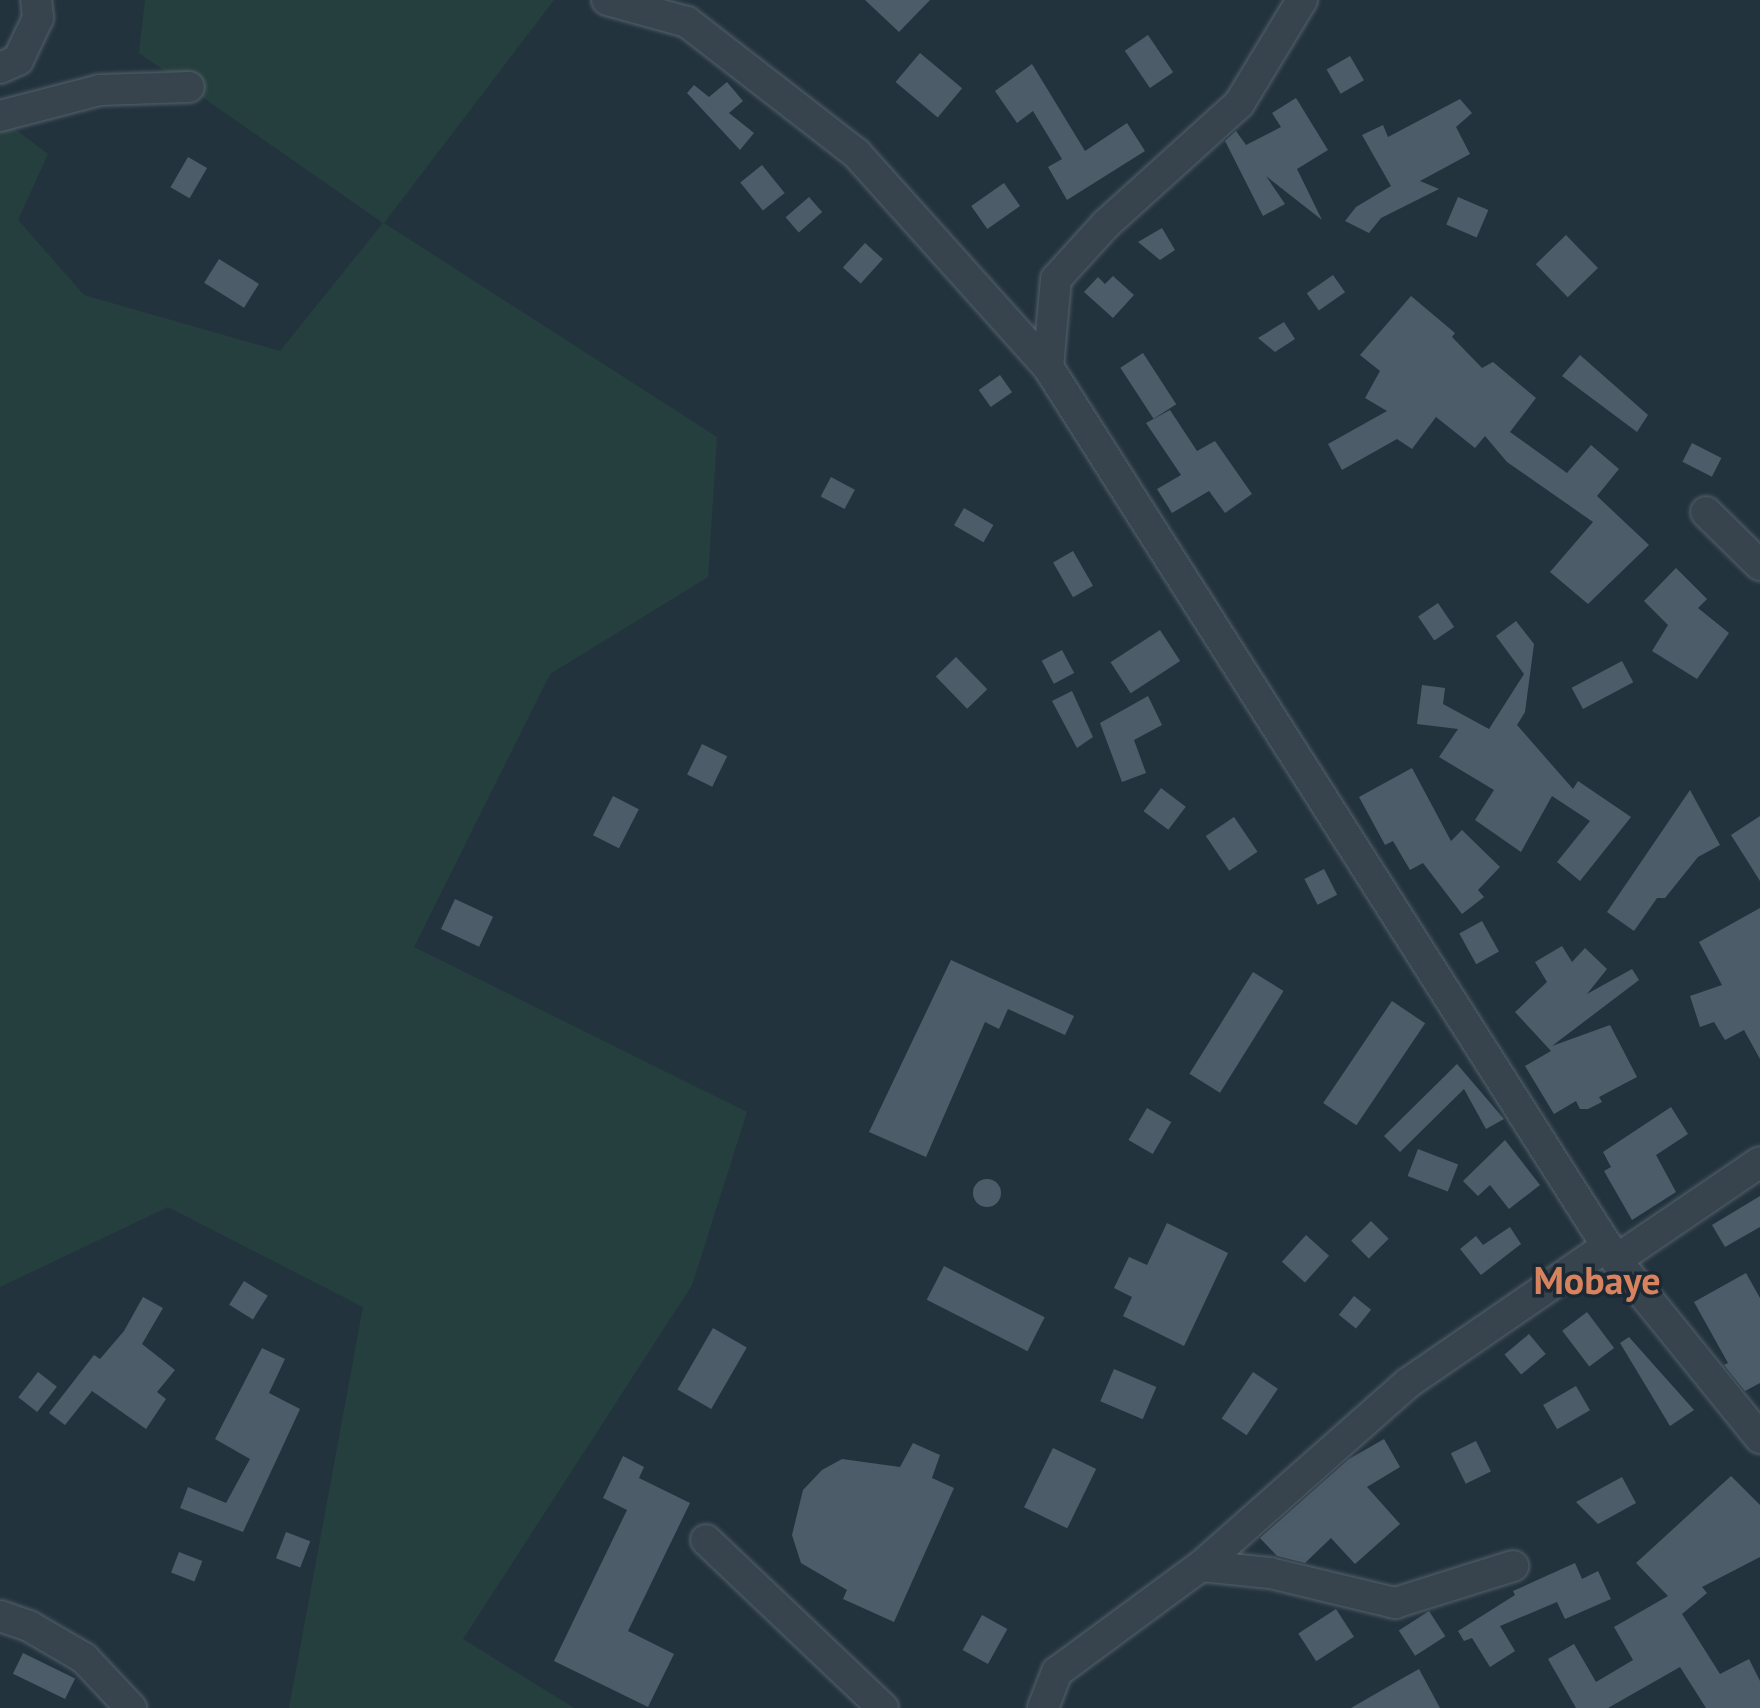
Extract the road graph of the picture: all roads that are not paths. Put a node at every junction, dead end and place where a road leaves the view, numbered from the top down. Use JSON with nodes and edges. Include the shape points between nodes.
{"nodes":[{"id":1,"x":36,"y":0,"type":"edge"},
{"id":2,"x":607,"y":0,"type":"edge"},
{"id":3,"x":662,"y":0,"type":"edge"},
{"id":4,"x":1302,"y":0,"type":"edge"},
{"id":5,"x":683,"y":11,"type":"edge"},
{"id":6,"x":0,"y":68,"type":"edge"},
{"id":7,"x":189,"y":87,"type":"dead end"},
{"id":8,"x":0,"y":116,"type":"edge"},
{"id":9,"x":1048,"y":367,"type":"junction"},
{"id":10,"x":1706,"y":512,"type":"dead end"},
{"id":11,"x":1760,"y":565,"type":"edge"},
{"id":12,"x":1760,"y":1162,"type":"edge"},
{"id":13,"x":1612,"y":1253,"type":"junction"},
{"id":14,"x":1760,"y":1438,"type":"edge"},
{"id":15,"x":706,"y":1540,"type":"dead end"},
{"id":16,"x":1201,"y":1566,"type":"junction"},
{"id":17,"x":1513,"y":1566,"type":"dead end"},
{"id":18,"x":0,"y":1616,"type":"edge"},
{"id":19,"x":131,"y":1708,"type":"edge"},
{"id":20,"x":883,"y":1708,"type":"edge"},
{"id":21,"x":1043,"y":1708,"type":"edge"}],
"edges":[{"from":1,"to":6,"type":"street","via":[[38,18],[18,60]]},
{"from":2,"to":5,"type":"street"},
{"from":3,"to":5,"type":"street"},
{"from":4,"to":9,"type":"street","via":[[1239,104],[1106,224],[1056,279]]},
{"from":5,"to":9,"type":"street","via":[[856,153]]},
{"from":7,"to":8,"type":"street","via":[[100,90]]},
{"from":9,"to":13,"type":"street"},
{"from":10,"to":11,"type":"street"},
{"from":12,"to":13,"type":"street"},
{"from":13,"to":14,"type":"street"},
{"from":13,"to":16,"type":"street","via":[[1408,1383]]},
{"from":15,"to":20,"type":"street"},
{"from":16,"to":17,"type":"street","via":[[1270,1573],[1395,1603]]},
{"from":16,"to":21,"type":"street","via":[[1057,1672]]},
{"from":18,"to":19,"type":"street","via":[[29,1626],[84,1658]]}]}
